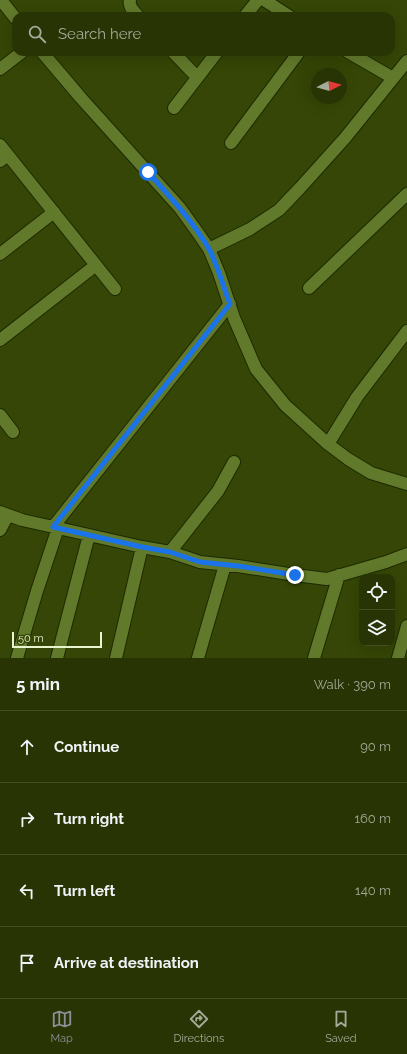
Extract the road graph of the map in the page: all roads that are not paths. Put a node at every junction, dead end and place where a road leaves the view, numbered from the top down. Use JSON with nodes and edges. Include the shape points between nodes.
{"nodes":[{"id":1,"x":1,"y":0,"type":"edge"},
{"id":2,"x":130,"y":0,"type":"edge"},
{"id":3,"x":258,"y":0,"type":"edge"},
{"id":4,"x":264,"y":0,"type":"edge"},
{"id":5,"x":134,"y":12,"type":"edge"},
{"id":6,"x":248,"y":12,"type":"edge"},
{"id":7,"x":283,"y":12,"type":"edge"},
{"id":8,"x":12,"y":14,"type":"edge"},
{"id":9,"x":17,"y":56,"type":"edge"},
{"id":10,"x":45,"y":56,"type":"edge"},
{"id":11,"x":177,"y":56,"type":"edge"},
{"id":12,"x":214,"y":56,"type":"edge"},
{"id":13,"x":296,"y":56,"type":"edge"},
{"id":14,"x":355,"y":56,"type":"edge"},
{"id":15,"x":407,"y":61,"type":"edge"},
{"id":16,"x":0,"y":69,"type":"edge"},
{"id":17,"x":197,"y":77,"type":"junction"},
{"id":18,"x":393,"y":78,"type":"junction"},
{"id":19,"x":174,"y":108,"type":"dead end"},
{"id":20,"x":232,"y":143,"type":"dead end"},
{"id":21,"x":3,"y":154,"type":"edge"},
{"id":22,"x":407,"y":194,"type":"edge"},
{"id":23,"x":54,"y":212,"type":"junction"},
{"id":24,"x":209,"y":249,"type":"junction"},
{"id":25,"x":0,"y":254,"type":"edge"},
{"id":26,"x":96,"y":265,"type":"junction"},
{"id":27,"x":309,"y":288,"type":"dead end"},
{"id":28,"x":116,"y":289,"type":"dead end"},
{"id":29,"x":230,"y":304,"type":"junction"},
{"id":30,"x":407,"y":331,"type":"edge"},
{"id":31,"x":0,"y":340,"type":"edge"},
{"id":32,"x":0,"y":415,"type":"edge"},
{"id":33,"x":13,"y":432,"type":"dead end"},
{"id":34,"x":328,"y":444,"type":"junction"},
{"id":35,"x":234,"y":462,"type":"dead end"},
{"id":36,"x":407,"y":484,"type":"edge"},
{"id":37,"x":4,"y":514,"type":"edge"},
{"id":38,"x":56,"y":528,"type":"junction"},
{"id":39,"x":0,"y":530,"type":"edge"},
{"id":40,"x":89,"y":535,"type":"junction"},
{"id":41,"x":142,"y":547,"type":"junction"},
{"id":42,"x":170,"y":552,"type":"junction"},
{"id":43,"x":407,"y":554,"type":"edge"},
{"id":44,"x":225,"y":565,"type":"junction"},
{"id":45,"x":339,"y":575,"type":"junction"},
{"id":46,"x":407,"y":626,"type":"edge"},
{"id":47,"x":17,"y":658,"type":"edge"},
{"id":48,"x":57,"y":658,"type":"edge"},
{"id":49,"x":116,"y":658,"type":"edge"},
{"id":50,"x":198,"y":658,"type":"edge"},
{"id":51,"x":314,"y":658,"type":"edge"},
{"id":52,"x":398,"y":658,"type":"edge"}],
"edges":[{"from":1,"to":8,"type":"street"},
{"from":2,"to":5,"type":"street"},
{"from":3,"to":6,"type":"street"},
{"from":4,"to":7,"type":"street"},
{"from":9,"to":16,"type":"street"},
{"from":10,"to":24,"type":"street","via":[[180,208]]},
{"from":11,"to":17,"type":"street"},
{"from":12,"to":17,"type":"street"},
{"from":13,"to":20,"type":"street"},
{"from":14,"to":18,"type":"street"},
{"from":15,"to":18,"type":"street"},
{"from":17,"to":19,"type":"street"},
{"from":18,"to":24,"type":"street","via":[[345,138],[279,210],[250,229]]},
{"from":21,"to":23,"type":"street"},
{"from":22,"to":27,"type":"street"},
{"from":23,"to":25,"type":"street"},
{"from":23,"to":26,"type":"street"},
{"from":24,"to":29,"type":"street"},
{"from":26,"to":28,"type":"street"},
{"from":26,"to":31,"type":"street"},
{"from":29,"to":34,"type":"street","via":[[256,369],[285,405]]},
{"from":29,"to":38,"type":"street"},
{"from":30,"to":34,"type":"street","via":[[357,397]]},
{"from":32,"to":33,"type":"street"},
{"from":34,"to":36,"type":"street","via":[[371,473]]},
{"from":35,"to":42,"type":"street","via":[[218,491]]},
{"from":37,"to":38,"type":"street"},
{"from":37,"to":39,"type":"street"},
{"from":38,"to":40,"type":"street"},
{"from":38,"to":47,"type":"street"},
{"from":40,"to":41,"type":"street"},
{"from":40,"to":48,"type":"street"},
{"from":41,"to":42,"type":"street"},
{"from":41,"to":49,"type":"street"},
{"from":42,"to":44,"type":"street","via":[[200,562]]},
{"from":43,"to":45,"type":"street"},
{"from":44,"to":45,"type":"street","via":[[327,579]]},
{"from":44,"to":50,"type":"street"},
{"from":45,"to":51,"type":"street"},
{"from":46,"to":52,"type":"street"}]}
